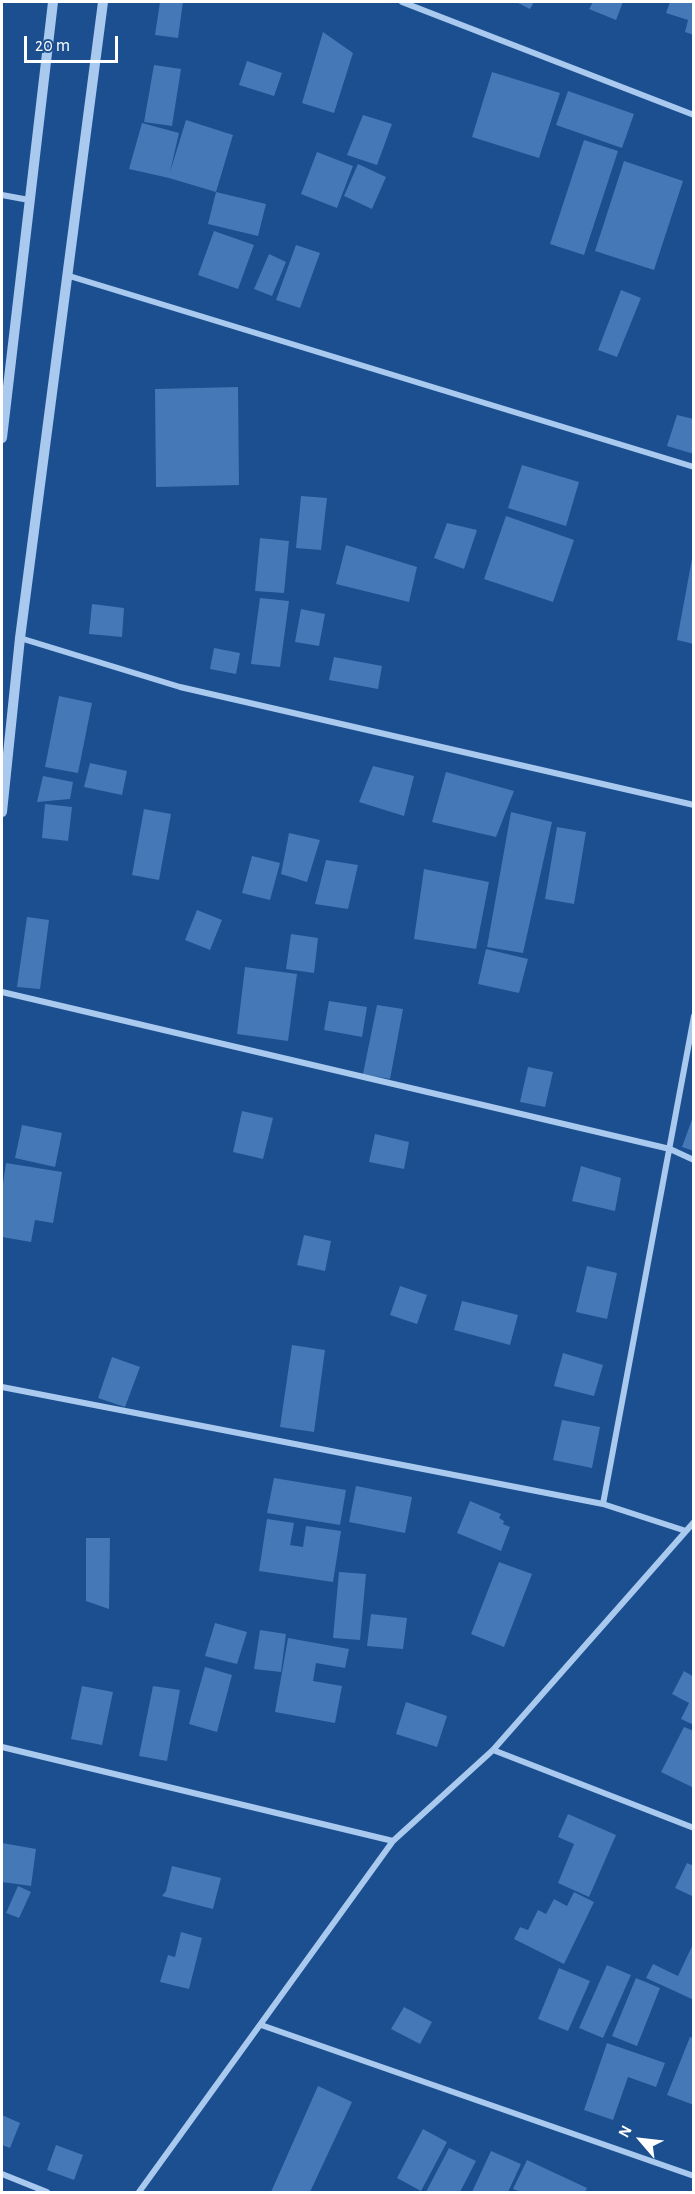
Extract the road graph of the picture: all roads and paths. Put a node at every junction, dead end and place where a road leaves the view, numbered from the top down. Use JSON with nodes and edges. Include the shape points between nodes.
{"nodes":[{"id":1,"x":53,"y":2,"type":"edge"},
{"id":2,"x":103,"y":2,"type":"edge"},
{"id":3,"x":402,"y":2,"type":"edge"},
{"id":4,"x":693,"y":115,"type":"edge"},
{"id":5,"x":2,"y":195,"type":"edge"},
{"id":6,"x":29,"y":200,"type":"junction"},
{"id":7,"x":66,"y":275,"type":"junction"},
{"id":8,"x":2,"y":438,"type":"edge"},
{"id":9,"x":693,"y":467,"type":"edge"},
{"id":10,"x":20,"y":638,"type":"junction"},
{"id":11,"x":693,"y":805,"type":"edge"},
{"id":12,"x":2,"y":812,"type":"edge"},
{"id":13,"x":2,"y":992,"type":"edge"},
{"id":14,"x":693,"y":1016,"type":"edge"},
{"id":15,"x":670,"y":1149,"type":"junction"},
{"id":16,"x":693,"y":1160,"type":"edge"},
{"id":17,"x":2,"y":1387,"type":"edge"},
{"id":18,"x":603,"y":1504,"type":"junction"},
{"id":19,"x":693,"y":1522,"type":"edge"},
{"id":20,"x":686,"y":1531,"type":"junction"},
{"id":21,"x":2,"y":1747,"type":"edge"},
{"id":22,"x":493,"y":1750,"type":"junction"},
{"id":23,"x":693,"y":1828,"type":"edge"},
{"id":24,"x":393,"y":1842,"type":"junction"},
{"id":25,"x":261,"y":2025,"type":"junction"},
{"id":26,"x":2,"y":2174,"type":"edge"},
{"id":27,"x":693,"y":2176,"type":"edge"},
{"id":28,"x":47,"y":2193,"type":"edge"},
{"id":29,"x":139,"y":2193,"type":"edge"}],
"edges":[{"from":1,"to":6,"type":"street"},
{"from":2,"to":7,"type":"street"},
{"from":3,"to":4,"type":"street"},
{"from":5,"to":6,"type":"street"},
{"from":6,"to":8,"type":"street"},
{"from":7,"to":9,"type":"street"},
{"from":7,"to":10,"type":"street"},
{"from":10,"to":11,"type":"street","via":[[180,687]]},
{"from":10,"to":12,"type":"street"},
{"from":13,"to":15,"type":"street"},
{"from":14,"to":15,"type":"street"},
{"from":15,"to":16,"type":"street"},
{"from":15,"to":18,"type":"street"},
{"from":17,"to":18,"type":"street"},
{"from":18,"to":20,"type":"street"},
{"from":19,"to":20,"type":"street"},
{"from":20,"to":22,"type":"street"},
{"from":21,"to":24,"type":"street"},
{"from":22,"to":23,"type":"street"},
{"from":22,"to":24,"type":"street"},
{"from":24,"to":25,"type":"street"},
{"from":25,"to":27,"type":"street"},
{"from":25,"to":29,"type":"street"},
{"from":26,"to":28,"type":"street"}]}
